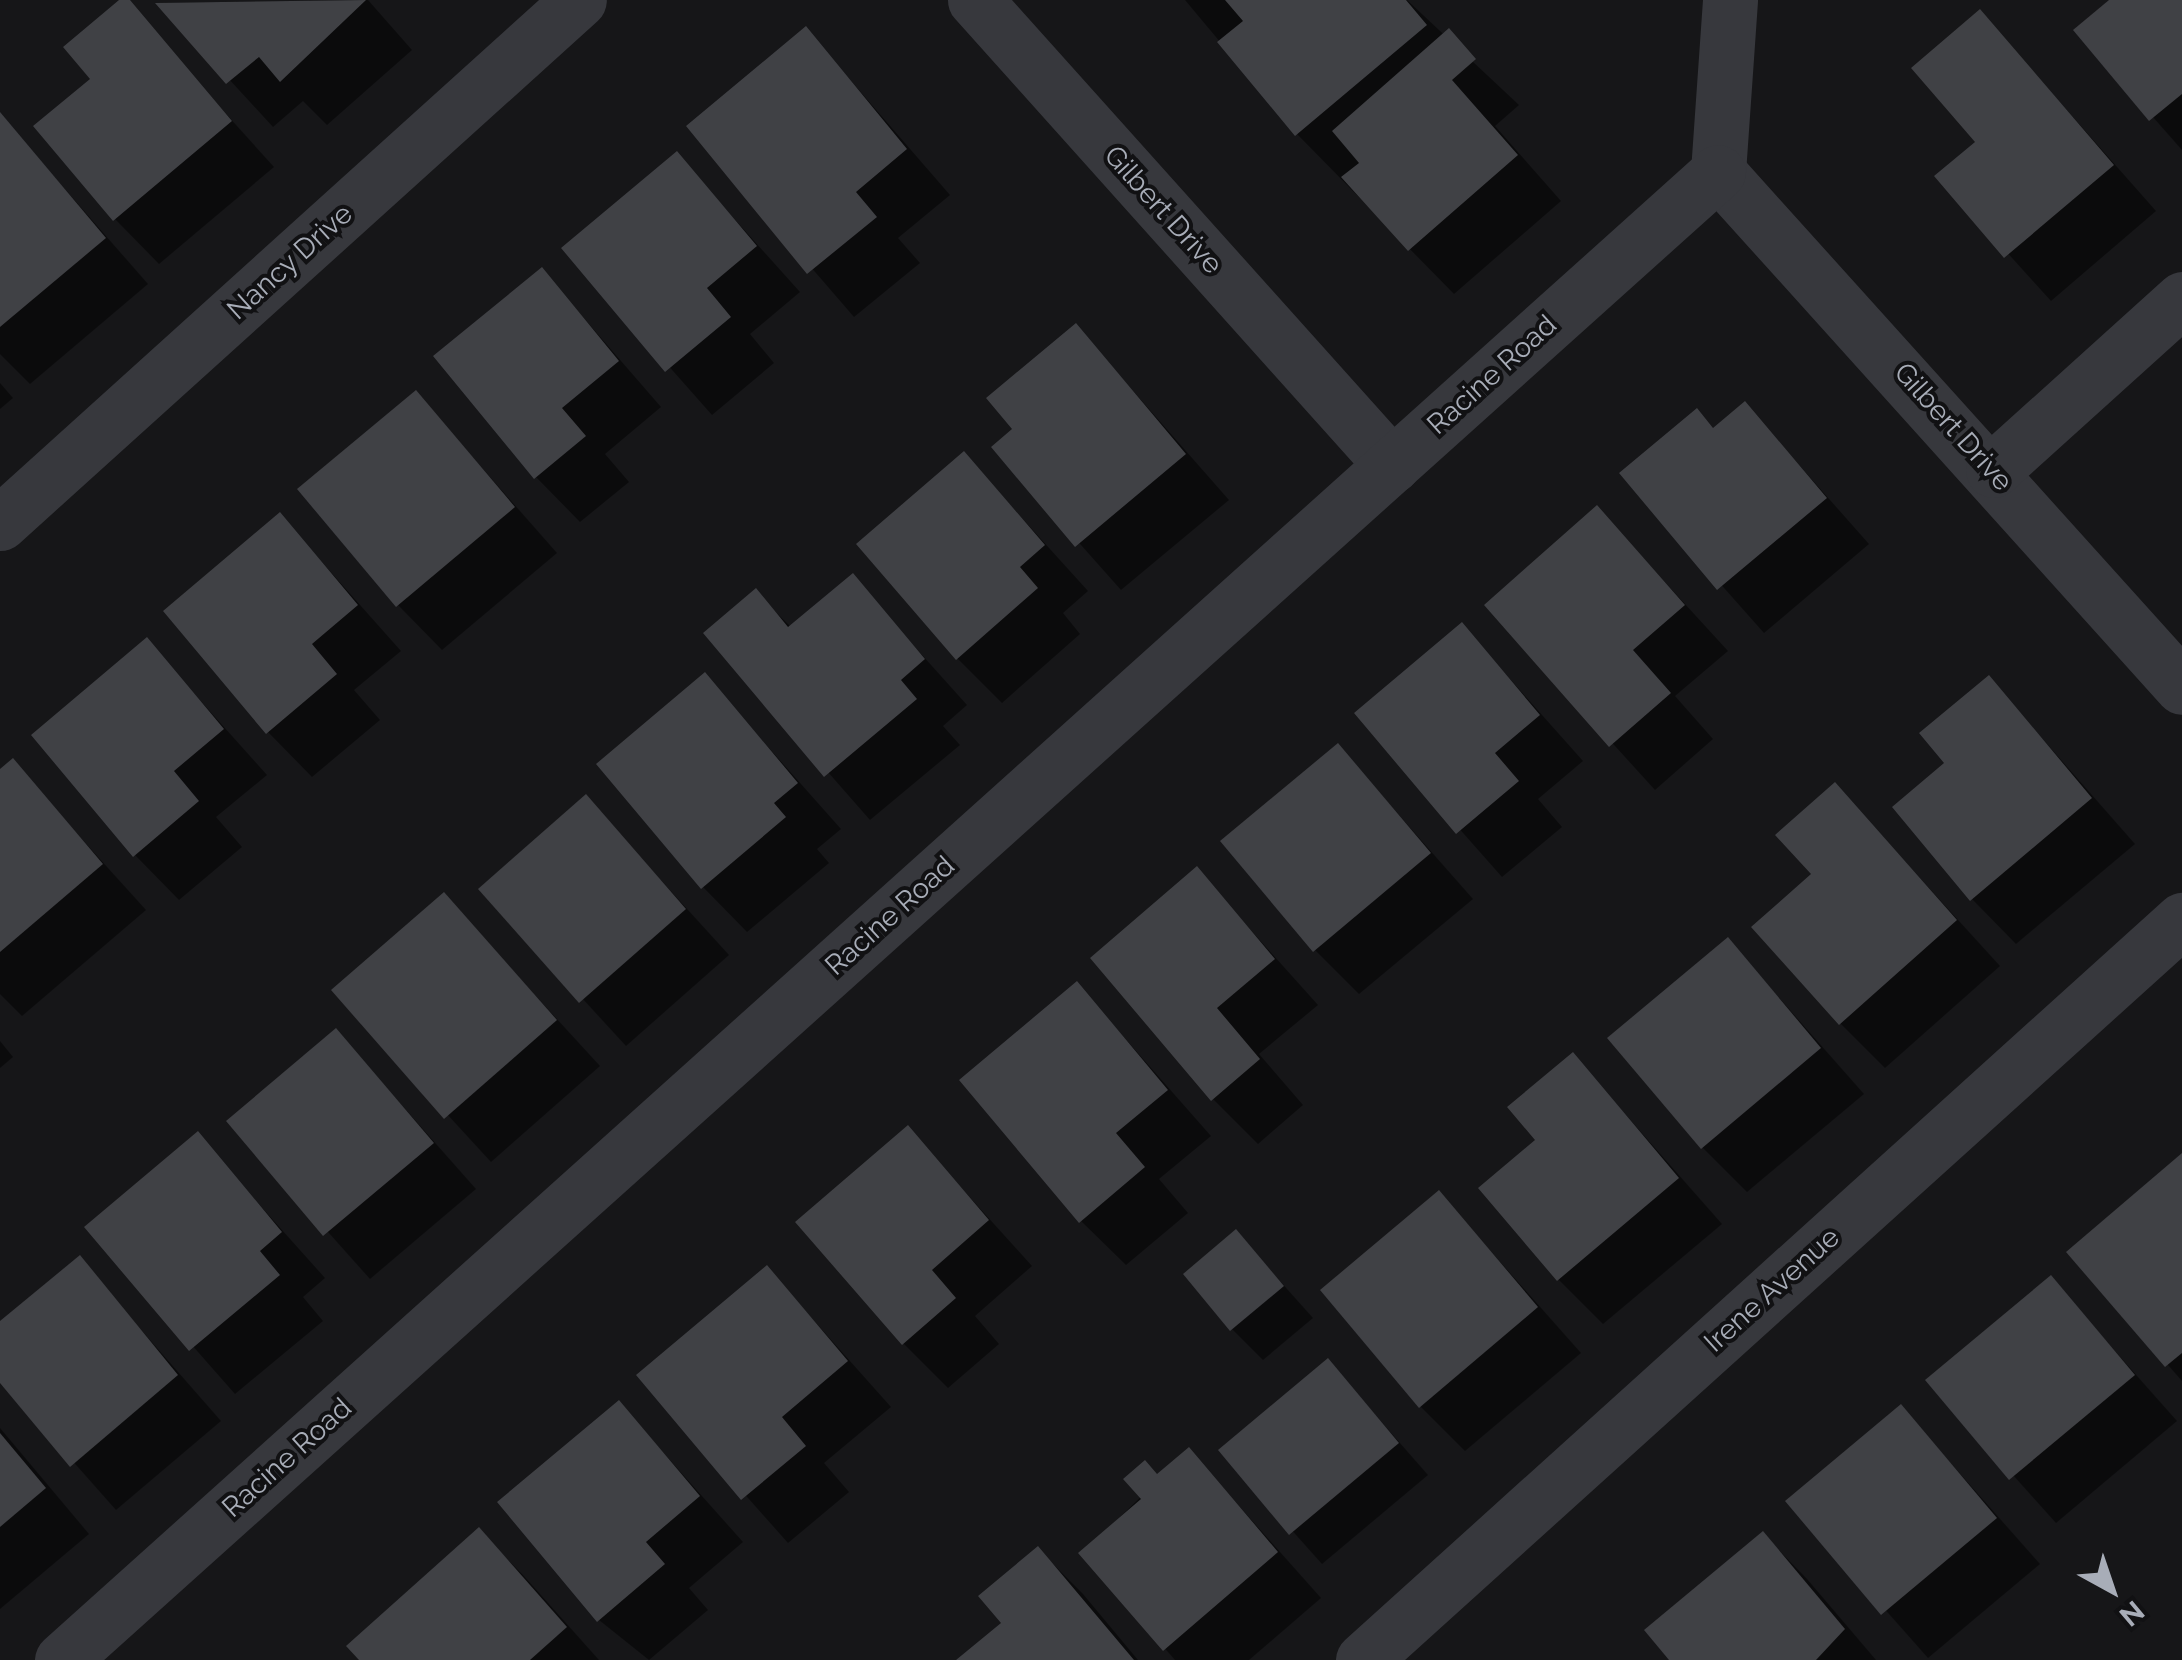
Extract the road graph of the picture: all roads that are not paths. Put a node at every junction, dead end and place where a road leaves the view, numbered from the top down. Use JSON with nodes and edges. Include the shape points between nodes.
{"nodes":[{"id":1,"x":579,"y":0,"type":"edge"},
{"id":2,"x":975,"y":0,"type":"edge"},
{"id":3,"x":1730,"y":0,"type":"edge"},
{"id":4,"x":1718,"y":172,"type":"junction"},
{"id":5,"x":2182,"y":299,"type":"edge"},
{"id":6,"x":1392,"y":465,"type":"junction"},
{"id":7,"x":1993,"y":470,"type":"junction"},
{"id":8,"x":0,"y":524,"type":"edge"},
{"id":9,"x":2182,"y":687,"type":"edge"},
{"id":10,"x":2182,"y":920,"type":"edge"},
{"id":11,"x":62,"y":1660,"type":"edge"},
{"id":12,"x":1363,"y":1660,"type":"edge"}],
"edges":[{"from":1,"to":8,"type":"street","name":"Nancy Drive"},
{"from":2,"to":6,"type":"street","name":"Gilbert Drive"},
{"from":3,"to":4,"type":"street"},
{"from":4,"to":6,"type":"street","name":"Racine Road"},
{"from":4,"to":7,"type":"street","name":"Gilbert Drive"},
{"from":5,"to":7,"type":"street"},
{"from":6,"to":11,"type":"street","name":"Racine Road"},
{"from":7,"to":9,"type":"street","name":"Gilbert Drive"},
{"from":10,"to":12,"type":"street","name":"Irene Avenue"}]}
